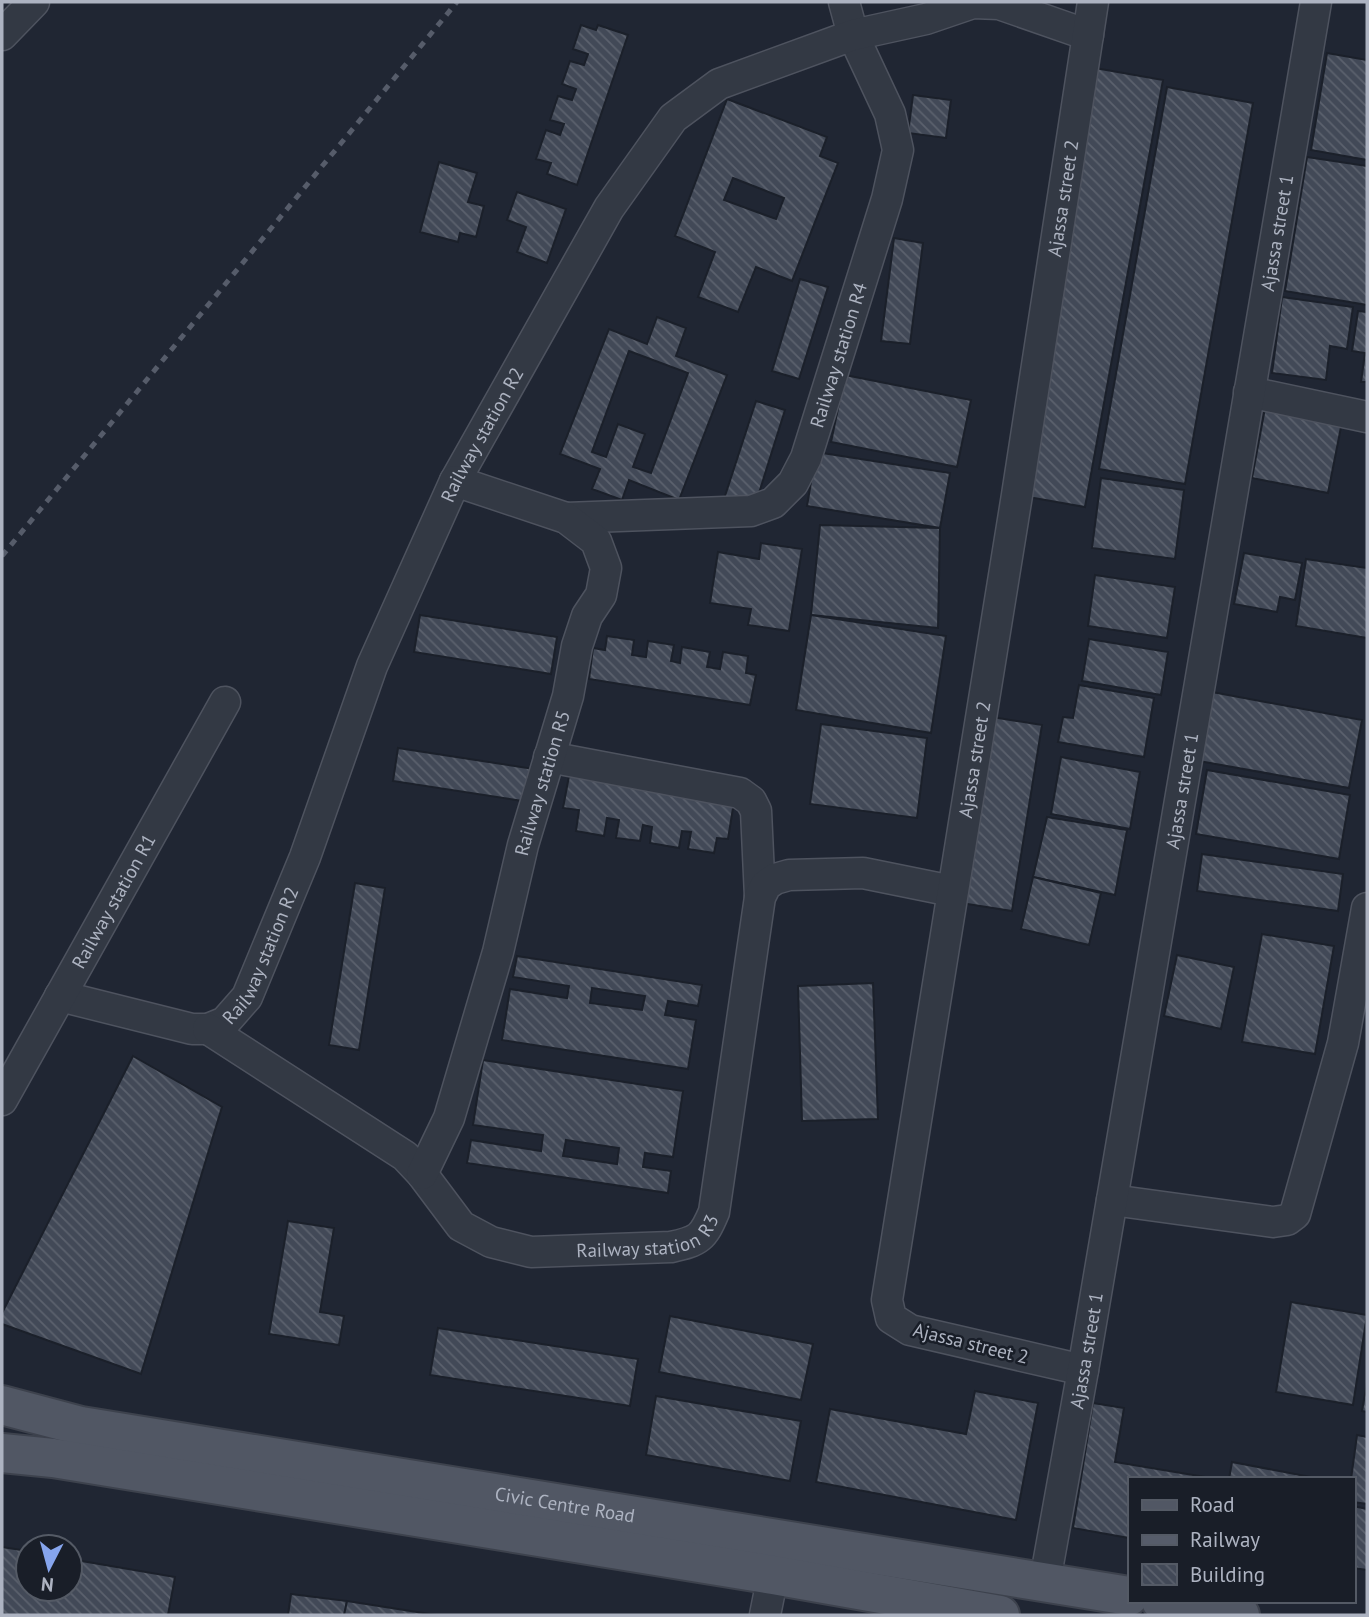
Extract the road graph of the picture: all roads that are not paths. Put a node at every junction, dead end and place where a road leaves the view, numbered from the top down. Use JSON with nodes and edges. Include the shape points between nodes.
{"nodes":[{"id":1,"x":34,"y":2,"type":"edge"},
{"id":2,"x":844,"y":2,"type":"edge"},
{"id":3,"x":1093,"y":2,"type":"edge"},
{"id":4,"x":1316,"y":2,"type":"edge"},
{"id":5,"x":2,"y":35,"type":"edge"},
{"id":6,"x":853,"y":35,"type":"junction"},
{"id":7,"x":1088,"y":35,"type":"junction"},
{"id":8,"x":1249,"y":392,"type":"junction"},
{"id":9,"x":1367,"y":417,"type":"edge"},
{"id":10,"x":455,"y":481,"type":"junction"},
{"id":11,"x":566,"y":518,"type":"junction"},
{"id":12,"x":225,"y":702,"type":"dead end"},
{"id":13,"x":549,"y":757,"type":"junction"},
{"id":14,"x":952,"y":891,"type":"junction"},
{"id":15,"x":760,"y":897,"type":"junction"},
{"id":16,"x":1367,"y":908,"type":"edge"},
{"id":17,"x":60,"y":996,"type":"junction"},
{"id":18,"x":208,"y":1029,"type":"junction"},
{"id":19,"x":2,"y":1100,"type":"edge"},
{"id":20,"x":422,"y":1174,"type":"junction"},
{"id":21,"x":1112,"y":1200,"type":"junction"},
{"id":22,"x":1083,"y":1370,"type":"junction"},
{"id":23,"x":2,"y":1405,"type":"edge"},
{"id":24,"x":2,"y":1453,"type":"edge"},
{"id":25,"x":773,"y":1575,"type":"junction"},
{"id":26,"x":1045,"y":1581,"type":"junction"},
{"id":27,"x":1128,"y":1596,"type":"edge"},
{"id":28,"x":1172,"y":1603,"type":"edge"},
{"id":29,"x":765,"y":1615,"type":"edge"},
{"id":30,"x":1000,"y":1615,"type":"edge"},
{"id":31,"x":1240,"y":1615,"type":"edge"}],
"edges":[{"from":1,"to":5,"type":"street"},
{"from":2,"to":6,"type":"street","name":"Railway station R4"},
{"from":3,"to":7,"type":"street","name":"Ajassa street 2"},
{"from":4,"to":8,"type":"street","name":"Ajassa street 1"},
{"from":6,"to":7,"type":"street","name":"Railway station R2","via":[[974,3],[999,5]]},
{"from":6,"to":10,"type":"street","name":"Railway station R2","via":[[719,84],[673,118],[609,208]]},
{"from":6,"to":11,"type":"street","name":"Railway station R4","via":[[890,114],[898,150],[842,346],[806,458],[793,483],[774,503],[751,511]]},
{"from":7,"to":14,"type":"street","name":"Ajassa street 2"},
{"from":8,"to":9,"type":"street"},
{"from":8,"to":21,"type":"street","name":"Ajassa street 1"},
{"from":10,"to":11,"type":"street","name":"Railway station R5"},
{"from":10,"to":18,"type":"street","name":"Railway station R2","via":[[372,666],[305,858],[247,997],[225,1022]]},
{"from":11,"to":13,"type":"street","name":"Railway station R5","via":[[596,541],[606,568],[601,594],[577,646],[568,696]]},
{"from":12,"to":17,"type":"street","name":"Railway station R1"},
{"from":13,"to":15,"type":"street","name":"Railway station R3","via":[[740,793],[756,811]]},
{"from":13,"to":20,"type":"street","name":"Railway station R5","via":[[449,1118]]},
{"from":14,"to":15,"type":"street","via":[[863,873],[789,875],[766,885]]},
{"from":14,"to":22,"type":"street","name":"Ajassa street 2","via":[[887,1300],[891,1318],[910,1330]]},
{"from":15,"to":20,"type":"street","name":"Railway station R3","via":[[714,1212],[705,1233],[694,1242],[671,1247],[531,1252],[491,1242],[461,1226]]},
{"from":16,"to":21,"type":"street","via":[[1343,1043],[1295,1214],[1273,1222]]},
{"from":17,"to":18,"type":"street","name":"Railway station R2"},
{"from":17,"to":19,"type":"street","name":"Railway station R1"},
{"from":18,"to":20,"type":"street","name":"Railway station R3","via":[[405,1156]]},
{"from":21,"to":22,"type":"street","name":"Ajassa street 1"},
{"from":22,"to":26,"type":"street","name":"Ajassa street 1"},
{"from":23,"to":26,"type":"main road","name":"Civic Centre Road","via":[[81,1426]]},
{"from":24,"to":25,"type":"main road","name":"Civic Centre Road"},
{"from":25,"to":29,"type":"street"},
{"from":25,"to":30,"type":"main road","name":"Civic Centre Road"},
{"from":26,"to":27,"type":"main road","name":"Civic Centre Road"},
{"from":28,"to":31,"type":"main road"}]}
